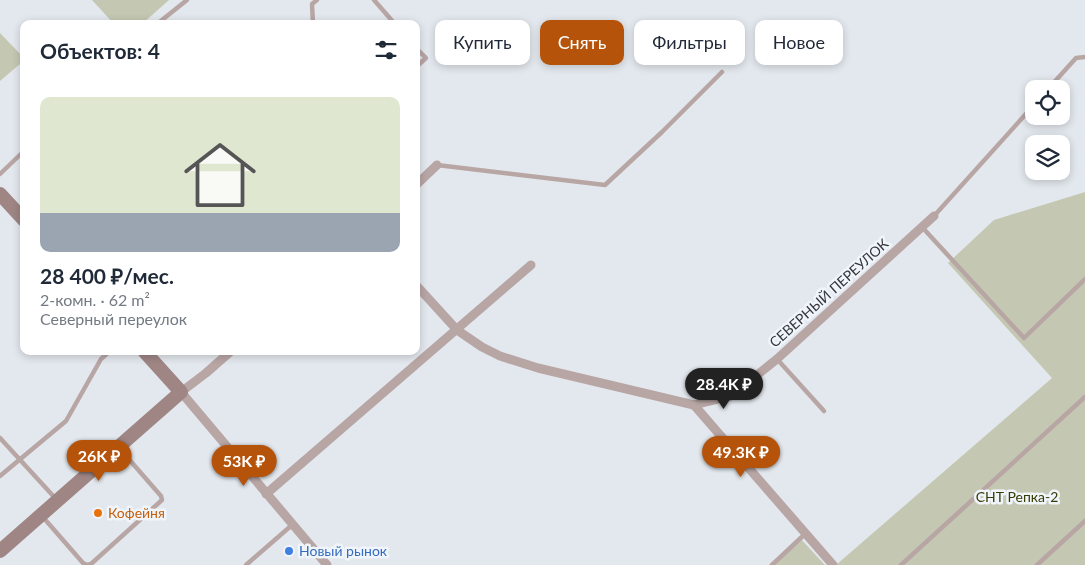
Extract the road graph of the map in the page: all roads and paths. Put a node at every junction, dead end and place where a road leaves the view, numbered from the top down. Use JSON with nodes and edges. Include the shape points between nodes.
{"nodes":[{"id":1,"x":187,"y":0,"type":"edge"},
{"id":2,"x":317,"y":0,"type":"edge"},
{"id":3,"x":374,"y":0,"type":"edge"},
{"id":4,"x":162,"y":20,"type":"edge"},
{"id":5,"x":313,"y":20,"type":"edge"},
{"id":6,"x":392,"y":20,"type":"edge"},
{"id":7,"x":420,"y":52,"type":"edge"},
{"id":8,"x":1085,"y":57,"type":"edge"},
{"id":9,"x":420,"y":63,"type":"edge"},
{"id":10,"x":722,"y":72,"type":"dead end"},
{"id":11,"x":1056,"y":80,"type":"edge"},
{"id":12,"x":1025,"y":115,"type":"edge"},
{"id":13,"x":20,"y":155,"type":"edge"},
{"id":14,"x":437,"y":165,"type":"joint"},
{"id":15,"x":0,"y":174,"type":"edge"},
{"id":16,"x":420,"y":180,"type":"edge"},
{"id":17,"x":0,"y":194,"type":"edge"},
{"id":18,"x":20,"y":216,"type":"edge"},
{"id":19,"x":934,"y":216,"type":"joint"},
{"id":20,"x":922,"y":227,"type":"junction"},
{"id":21,"x":531,"y":265,"type":"dead end"},
{"id":22,"x":1085,"y":279,"type":"edge"},
{"id":23,"x":420,"y":289,"type":"edge"},
{"id":24,"x":457,"y":330,"type":"junction"},
{"id":25,"x":106,"y":355,"type":"edge"},
{"id":26,"x":148,"y":355,"type":"edge"},
{"id":27,"x":226,"y":355,"type":"edge"},
{"id":28,"x":777,"y":359,"type":"junction"},
{"id":29,"x":181,"y":392,"type":"junction"},
{"id":30,"x":1085,"y":397,"type":"edge"},
{"id":31,"x":694,"y":405,"type":"junction"},
{"id":32,"x":824,"y":411,"type":"dead end"},
{"id":33,"x":0,"y":438,"type":"edge"},
{"id":34,"x":118,"y":446,"type":"junction"},
{"id":35,"x":19,"y":459,"type":"junction"},
{"id":36,"x":0,"y":476,"type":"edge"},
{"id":37,"x":266,"y":494,"type":"junction"},
{"id":38,"x":57,"y":500,"type":"junction"},
{"id":39,"x":41,"y":514,"type":"junction"},
{"id":40,"x":1085,"y":521,"type":"edge"},
{"id":41,"x":292,"y":525,"type":"junction"},
{"id":42,"x":805,"y":534,"type":"junction"},
{"id":43,"x":0,"y":551,"type":"edge"},
{"id":44,"x":246,"y":565,"type":"edge"},
{"id":45,"x":327,"y":565,"type":"edge"},
{"id":46,"x":772,"y":565,"type":"edge"},
{"id":47,"x":833,"y":565,"type":"edge"},
{"id":48,"x":901,"y":565,"type":"edge"},
{"id":49,"x":1037,"y":565,"type":"edge"}],
"edges":[{"from":1,"to":4,"type":"lane"},
{"from":2,"to":5,"type":"lane","via":[[312,4]]},
{"from":3,"to":6,"type":"lane"},
{"from":7,"to":9,"type":"lane","via":[[426,58]]},
{"from":8,"to":11,"type":"lane","via":[[1076,58]]},
{"from":10,"to":14,"type":"lane","via":[[605,185]]},
{"from":12,"to":19,"type":"lane"},
{"from":13,"to":15,"type":"lane"},
{"from":14,"to":16,"type":"street"},
{"from":17,"to":18,"type":"main road"},
{"from":19,"to":20,"type":"street","name":"СЕВЕРНЫЙ ПЕРЕУЛОК"},
{"from":20,"to":22,"type":"lane","via":[[1024,338]]},
{"from":20,"to":28,"type":"street","name":"СЕВЕРНЫЙ ПЕРЕУЛОК"},
{"from":21,"to":24,"type":"street"},
{"from":23,"to":24,"type":"street","name":"СЕВЕРНЫЙ ПЕРЕУЛОК"},
{"from":24,"to":31,"type":"street","name":"СЕВЕРНЫЙ ПЕРЕУЛОК","via":[[500,356]]},
{"from":24,"to":37,"type":"street"},
{"from":25,"to":35,"type":"lane","via":[[66,421]]},
{"from":26,"to":29,"type":"main road"},
{"from":27,"to":29,"type":"street"},
{"from":28,"to":31,"type":"street","name":"СЕВЕРНЫЙ ПЕРЕУЛОК","via":[[731,396]]},
{"from":28,"to":32,"type":"lane"},
{"from":29,"to":34,"type":"main road"},
{"from":29,"to":37,"type":"street"},
{"from":30,"to":48,"type":"lane"},
{"from":31,"to":42,"type":"street"},
{"from":33,"to":35,"type":"lane"},
{"from":34,"to":38,"type":"main road"},
{"from":34,"to":39,"type":"lane","via":[[161,496],[160,503],[87,565]]},
{"from":35,"to":36,"type":"lane"},
{"from":35,"to":38,"type":"lane"},
{"from":37,"to":41,"type":"street"},
{"from":38,"to":39,"type":"main road"},
{"from":39,"to":43,"type":"main road"},
{"from":40,"to":49,"type":"lane"},
{"from":41,"to":44,"type":"lane"},
{"from":41,"to":45,"type":"street"},
{"from":42,"to":46,"type":"lane"},
{"from":42,"to":47,"type":"street"}]}
